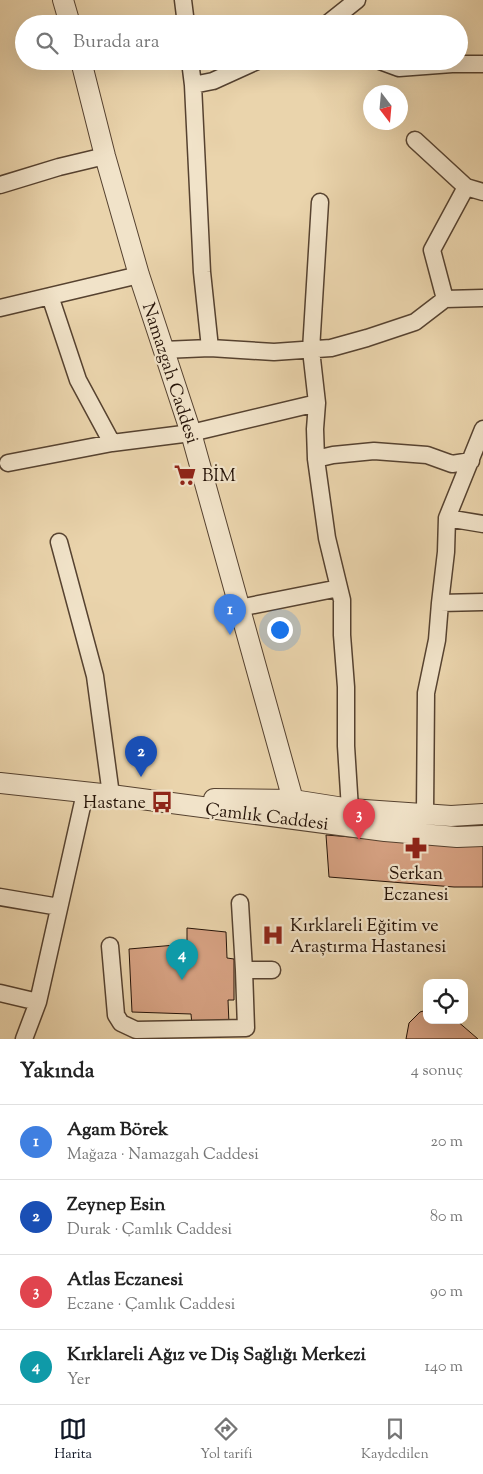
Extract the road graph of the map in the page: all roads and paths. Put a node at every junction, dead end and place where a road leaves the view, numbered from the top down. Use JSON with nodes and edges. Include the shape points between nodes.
{"nodes":[{"id":1,"x":63,"y":0,"type":"edge"},
{"id":2,"x":183,"y":0,"type":"edge"},
{"id":3,"x":357,"y":0,"type":"edge"},
{"id":4,"x":67,"y":15,"type":"edge"},
{"id":5,"x":185,"y":15,"type":"edge"},
{"id":6,"x":338,"y":15,"type":"edge"},
{"id":7,"x":468,"y":64,"type":"edge"},
{"id":8,"x":483,"y":64,"type":"edge"},
{"id":9,"x":83,"y":70,"type":"edge"},
{"id":10,"x":191,"y":70,"type":"edge"},
{"id":11,"x":237,"y":70,"type":"edge"},
{"id":12,"x":193,"y":85,"type":"junction"},
{"id":13,"x":415,"y":140,"type":"dead end"},
{"id":14,"x":105,"y":156,"type":"junction"},
{"id":15,"x":0,"y":185,"type":"edge"},
{"id":16,"x":466,"y":187,"type":"junction"},
{"id":17,"x":483,"y":192,"type":"edge"},
{"id":18,"x":320,"y":202,"type":"dead end"},
{"id":19,"x":139,"y":275,"type":"junction"},
{"id":20,"x":50,"y":296,"type":"junction"},
{"id":21,"x":483,"y":298,"type":"edge"},
{"id":22,"x":445,"y":299,"type":"junction"},
{"id":23,"x":0,"y":308,"type":"edge"},
{"id":24,"x":210,"y":348,"type":"junction"},
{"id":25,"x":163,"y":350,"type":"junction"},
{"id":26,"x":311,"y":350,"type":"junction"},
{"id":27,"x":317,"y":403,"type":"junction"},
{"id":28,"x":483,"y":430,"type":"edge"},
{"id":29,"x":191,"y":434,"type":"junction"},
{"id":30,"x":112,"y":443,"type":"junction"},
{"id":31,"x":316,"y":459,"type":"junction"},
{"id":32,"x":471,"y":461,"type":"junction"},
{"id":33,"x":8,"y":463,"type":"dead end"},
{"id":34,"x":447,"y":518,"type":"junction"},
{"id":35,"x":483,"y":524,"type":"edge"},
{"id":36,"x":59,"y":542,"type":"dead end"},
{"id":37,"x":339,"y":588,"type":"junction"},
{"id":38,"x":483,"y":602,"type":"edge"},
{"id":39,"x":440,"y":603,"type":"junction"},
{"id":40,"x":239,"y":608,"type":"junction"},
{"id":41,"x":0,"y":783,"type":"edge"},
{"id":42,"x":85,"y":793,"type":"junction"},
{"id":43,"x":111,"y":795,"type":"junction"},
{"id":44,"x":140,"y":799,"type":"junction"},
{"id":45,"x":293,"y":800,"type":"junction"},
{"id":46,"x":350,"y":808,"type":"junction"},
{"id":47,"x":425,"y":814,"type":"junction"},
{"id":48,"x":483,"y":814,"type":"edge"},
{"id":49,"x":483,"y":836,"type":"edge"},
{"id":50,"x":0,"y":897,"type":"edge"},
{"id":51,"x":240,"y":903,"type":"dead end"},
{"id":52,"x":59,"y":907,"type":"junction"},
{"id":53,"x":110,"y":946,"type":"dead end"},
{"id":54,"x":244,"y":970,"type":"junction"},
{"id":55,"x":272,"y":970,"type":"dead end"},
{"id":56,"x":0,"y":994,"type":"edge"},
{"id":57,"x":38,"y":1002,"type":"junction"},
{"id":58,"x":24,"y":1039,"type":"edge"}],
"edges":[{"from":1,"to":4,"type":"street"},
{"from":2,"to":5,"type":"street"},
{"from":3,"to":6,"type":"street"},
{"from":7,"to":8,"type":"street"},
{"from":9,"to":14,"type":"street","name":"Namazgah Caddesi"},
{"from":10,"to":12,"type":"street"},
{"from":11,"to":12,"type":"street","via":[[213,81]]},
{"from":12,"to":24,"type":"street","via":[[202,272]]},
{"from":13,"to":16,"type":"street"},
{"from":14,"to":15,"type":"street"},
{"from":14,"to":19,"type":"street","name":"Namazgah Caddesi"},
{"from":16,"to":17,"type":"street"},
{"from":16,"to":22,"type":"street","via":[[432,250]]},
{"from":18,"to":26,"type":"street"},
{"from":19,"to":20,"type":"street"},
{"from":19,"to":25,"type":"street","name":"Namazgah Caddesi"},
{"from":20,"to":23,"type":"street"},
{"from":20,"to":30,"type":"street","via":[[78,380]]},
{"from":21,"to":22,"type":"street"},
{"from":22,"to":26,"type":"street","via":[[415,322],[331,348]]},
{"from":24,"to":25,"type":"street"},
{"from":24,"to":26,"type":"street","via":[[274,352]]},
{"from":25,"to":29,"type":"street","name":"Namazgah Caddesi"},
{"from":26,"to":27,"type":"street"},
{"from":27,"to":29,"type":"street"},
{"from":27,"to":31,"type":"street"},
{"from":28,"to":32,"type":"street"},
{"from":29,"to":30,"type":"street"},
{"from":29,"to":40,"type":"street","name":"Namazgah Caddesi"},
{"from":30,"to":33,"type":"street"},
{"from":31,"to":32,"type":"street","via":[[374,451],[427,455],[452,464]]},
{"from":31,"to":37,"type":"street","via":[[327,538]]},
{"from":32,"to":34,"type":"street"},
{"from":34,"to":35,"type":"street"},
{"from":34,"to":39,"type":"street"},
{"from":36,"to":43,"type":"street","via":[[95,676]]},
{"from":37,"to":40,"type":"street"},
{"from":37,"to":46,"type":"street"},
{"from":38,"to":39,"type":"street"},
{"from":39,"to":47,"type":"street","via":[[437,640],[426,693]]},
{"from":40,"to":45,"type":"street","name":"Namazgah Caddesi"},
{"from":41,"to":42,"type":"street","name":"Çamlık Caddesi"},
{"from":42,"to":43,"type":"street","name":"Çamlık Caddesi"},
{"from":42,"to":52,"type":"street"},
{"from":43,"to":44,"type":"street","name":"Çamlık Caddesi"},
{"from":44,"to":45,"type":"street","name":"Çamlık Caddesi"},
{"from":44,"to":49,"type":"street","name":"Çamlık Caddesi","via":[[385,831]]},
{"from":45,"to":46,"type":"street","name":"Çamlık Caddesi"},
{"from":46,"to":47,"type":"street","name":"Çamlık Caddesi"},
{"from":47,"to":48,"type":"street","name":"Çamlık Caddesi"},
{"from":50,"to":52,"type":"street"},
{"from":51,"to":54,"type":"street"},
{"from":52,"to":57,"type":"street"},
{"from":53,"to":54,"type":"street","via":[[116,1015],[121,1024],[136,1030],[246,1028]]},
{"from":54,"to":55,"type":"street"},
{"from":56,"to":57,"type":"street"},
{"from":57,"to":58,"type":"street"}]}
